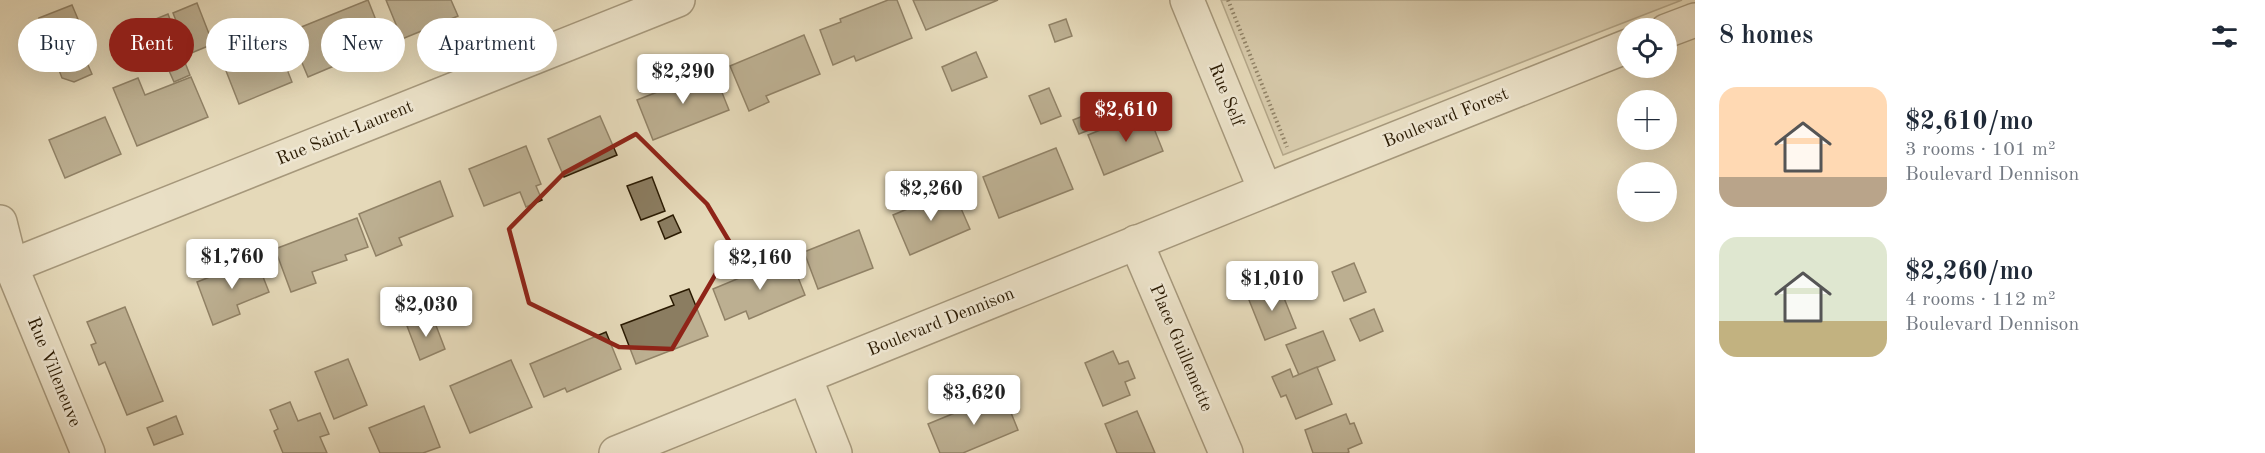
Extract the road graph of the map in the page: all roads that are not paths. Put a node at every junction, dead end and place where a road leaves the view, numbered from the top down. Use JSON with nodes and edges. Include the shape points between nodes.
{"nodes":[{"id":1,"x":678,"y":0,"type":"edge"},
{"id":2,"x":1187,"y":0,"type":"edge"},
{"id":3,"x":1695,"y":20,"type":"edge"},
{"id":4,"x":1677,"y":27,"type":"edge"},
{"id":5,"x":1617,"y":50,"type":"edge"},
{"id":6,"x":1265,"y":190,"type":"junction"},
{"id":7,"x":0,"y":222,"type":"edge"},
{"id":8,"x":1136,"y":242,"type":"junction"},
{"id":9,"x":11,"y":266,"type":"junction"},
{"id":10,"x":805,"y":377,"type":"junction"},
{"id":11,"x":88,"y":453,"type":"edge"},
{"id":12,"x":616,"y":453,"type":"edge"},
{"id":13,"x":835,"y":453,"type":"edge"},
{"id":14,"x":1226,"y":453,"type":"edge"}],
"edges":[{"from":1,"to":9,"type":"street","name":"Rue Saint-Laurent"},
{"from":2,"to":6,"type":"street","name":"Rue Self"},
{"from":3,"to":4,"type":"street"},
{"from":5,"to":6,"type":"street","name":"Boulevard Forest"},
{"from":6,"to":8,"type":"street","name":"Boulevard Dennison"},
{"from":7,"to":9,"type":"street","name":"Rue Villeneuve"},
{"from":8,"to":10,"type":"street","name":"Boulevard Dennison"},
{"from":8,"to":14,"type":"street","name":"Place Guillemette"},
{"from":9,"to":11,"type":"street","name":"Rue Villeneuve"},
{"from":10,"to":12,"type":"street","name":"Boulevard Dennison"},
{"from":10,"to":13,"type":"street"}]}
